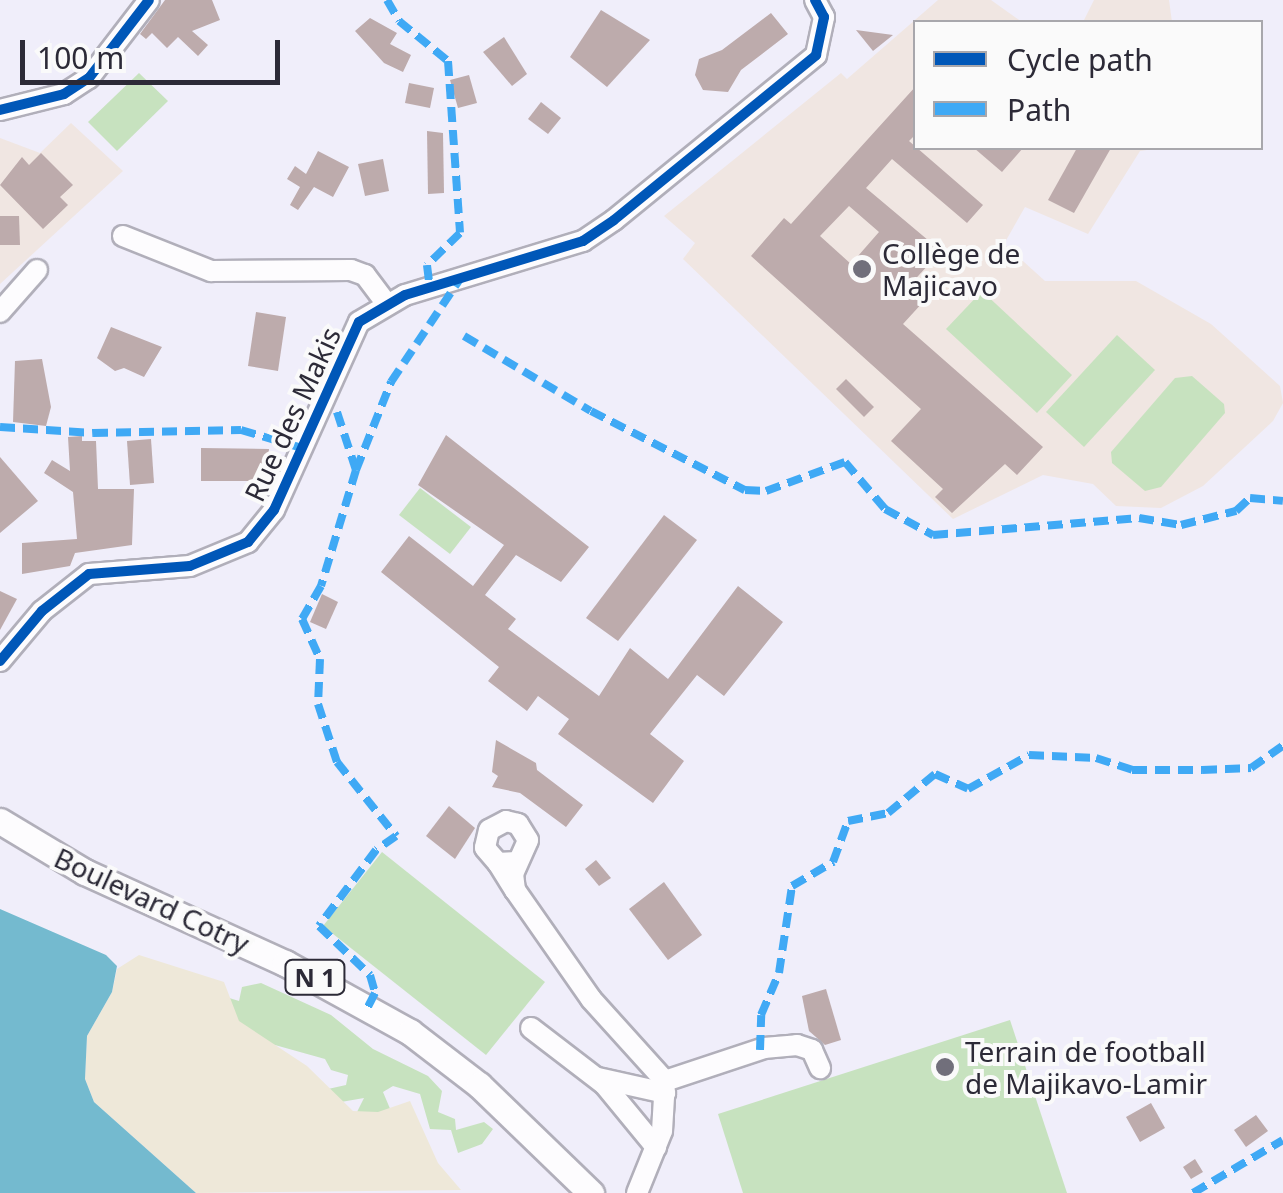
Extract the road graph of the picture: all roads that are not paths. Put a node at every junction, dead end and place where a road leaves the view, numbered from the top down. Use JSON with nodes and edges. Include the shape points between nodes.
{"nodes":[{"id":1,"x":149,"y":0,"type":"edge"},
{"id":2,"x":815,"y":0,"type":"edge"},
{"id":3,"x":0,"y":110,"type":"edge"},
{"id":4,"x":123,"y":236,"type":"dead end"},
{"id":5,"x":37,"y":270,"type":"dead end"},
{"id":6,"x":386,"y":302,"type":"junction"},
{"id":7,"x":0,"y":312,"type":"edge"},
{"id":8,"x":4,"y":653,"type":"edge"},
{"id":9,"x":0,"y":821,"type":"edge"},
{"id":10,"x":507,"y":863,"type":"dead end"},
{"id":11,"x":531,"y":1028,"type":"dead end"},
{"id":12,"x":820,"y":1068,"type":"dead end"},
{"id":13,"x":596,"y":1078,"type":"junction"},
{"id":14,"x":665,"y":1087,"type":"junction"},
{"id":15,"x":656,"y":1147,"type":"junction"},
{"id":16,"x":590,"y":1193,"type":"edge"},
{"id":17,"x":637,"y":1193,"type":"edge"}],
"edges":[{"from":1,"to":3,"type":"street","via":[[90,78],[64,94]]},
{"from":2,"to":6,"type":"street","name":"Rue des Makis","via":[[824,16],[816,54],[614,220],[583,241]]},
{"from":4,"to":6,"type":"street","via":[[210,271],[351,270],[365,275]]},
{"from":5,"to":7,"type":"street"},
{"from":6,"to":8,"type":"street","name":"Rue des Makis","via":[[347,340],[274,510],[248,542],[190,566],[88,574]]},
{"from":9,"to":16,"type":"main road","name":"Boulevard Cotry","number":"N 1","via":[[85,872],[286,962],[410,1032],[479,1085]]},
{"from":10,"to":14,"type":"street","via":[[515,890],[591,998]]},
{"from":11,"to":13,"type":"street"},
{"from":12,"to":14,"type":"street","via":[[812,1050],[798,1045],[764,1048]]},
{"from":13,"to":14,"type":"street"},
{"from":13,"to":15,"type":"street"},
{"from":14,"to":15,"type":"street"},
{"from":15,"to":17,"type":"street"}]}
